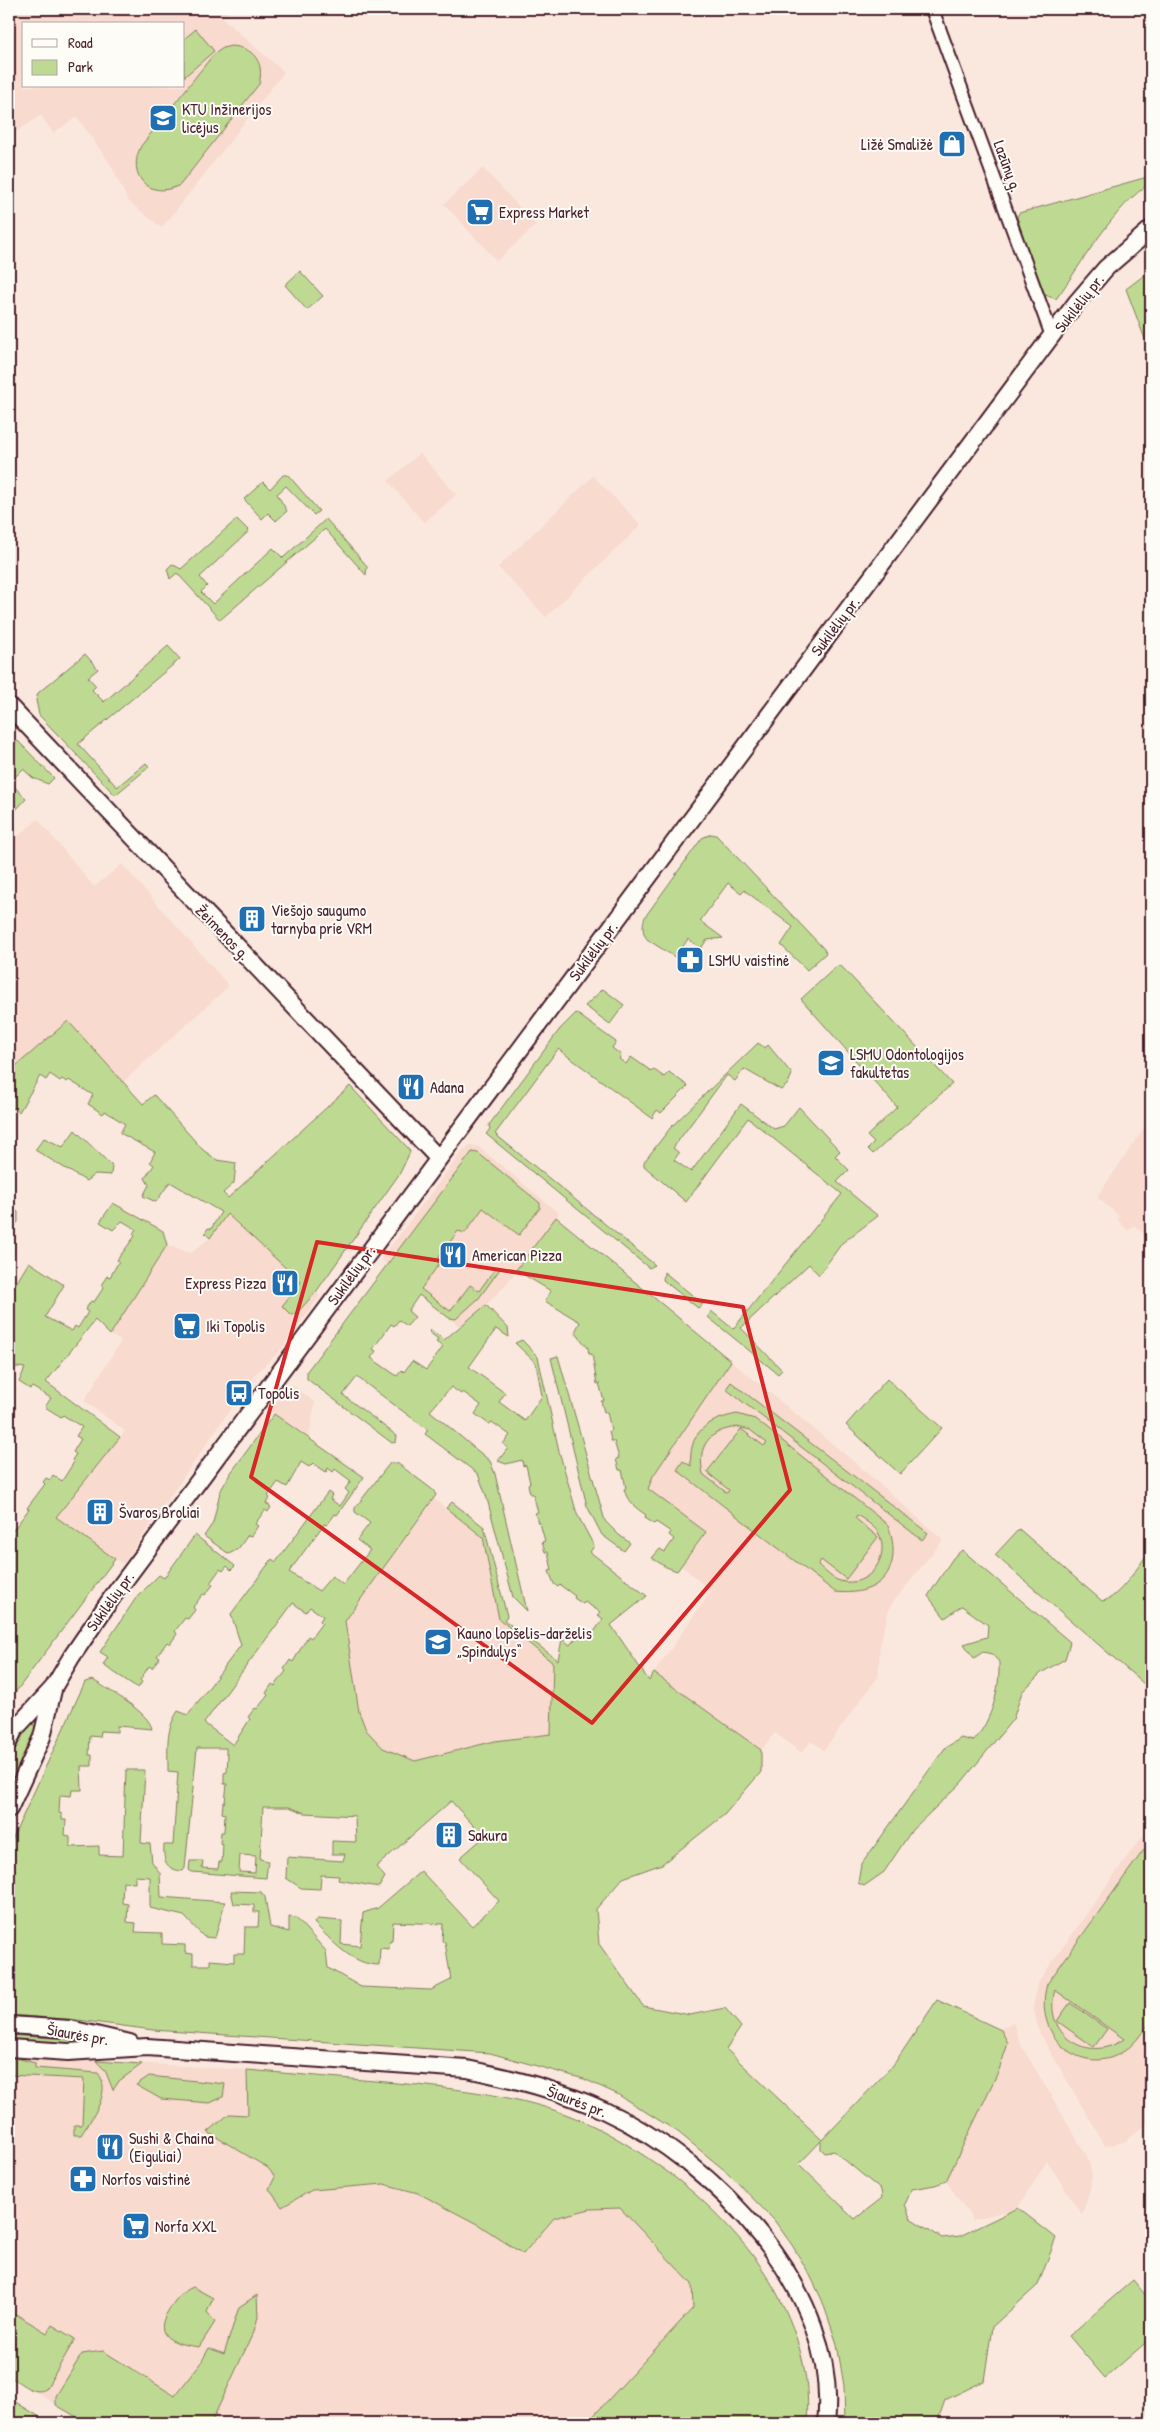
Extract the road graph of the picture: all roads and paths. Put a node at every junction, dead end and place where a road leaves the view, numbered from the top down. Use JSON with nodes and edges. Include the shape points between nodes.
{"nodes":[{"id":1,"x":932,"y":9,"type":"edge"},
{"id":2,"x":1151,"y":229,"type":"edge"},
{"id":3,"x":1052,"y":336,"type":"junction"},
{"id":4,"x":9,"y":706,"type":"edge"},
{"id":5,"x":438,"y":1158,"type":"junction"},
{"id":6,"x":53,"y":1688,"type":"junction"},
{"id":7,"x":9,"y":1740,"type":"edge"},
{"id":8,"x":9,"y":1809,"type":"edge"},
{"id":9,"x":9,"y":2025,"type":"edge"},
{"id":10,"x":9,"y":2048,"type":"edge"},
{"id":11,"x":147,"y":2048,"type":"junction"},
{"id":12,"x":826,"y":2423,"type":"edge"}],
"edges":[{"from":1,"to":3,"type":"street","name":"Lazūnų g."},
{"from":2,"to":3,"type":"main road","name":"Sukilėlių pr.","via":[[1106,268]]},
{"from":3,"to":5,"type":"main road","name":"Sukilėlių pr."},
{"from":4,"to":5,"type":"main road","name":"Žeimenos g."},
{"from":5,"to":6,"type":"main road","name":"Sukilėlių pr.","via":[[97,1618]]},
{"from":6,"to":7,"type":"main road","name":"Sukilėlių pr.","via":[[14,1730]]},
{"from":6,"to":8,"type":"main road","name":"Sukilėlių pr.","via":[[42,1737]]},
{"from":9,"to":11,"type":"main road","name":"Šiaurės pr.","via":[[70,2029]]},
{"from":10,"to":11,"type":"main road","name":"Šiaurės pr.","via":[[68,2052]]},
{"from":11,"to":12,"type":"main road","name":"Šiaurės pr.","via":[[467,2069],[564,2094],[633,2125],[703,2176],[737,2207],[765,2240],[800,2296],[819,2344],[826,2377]]}]}
